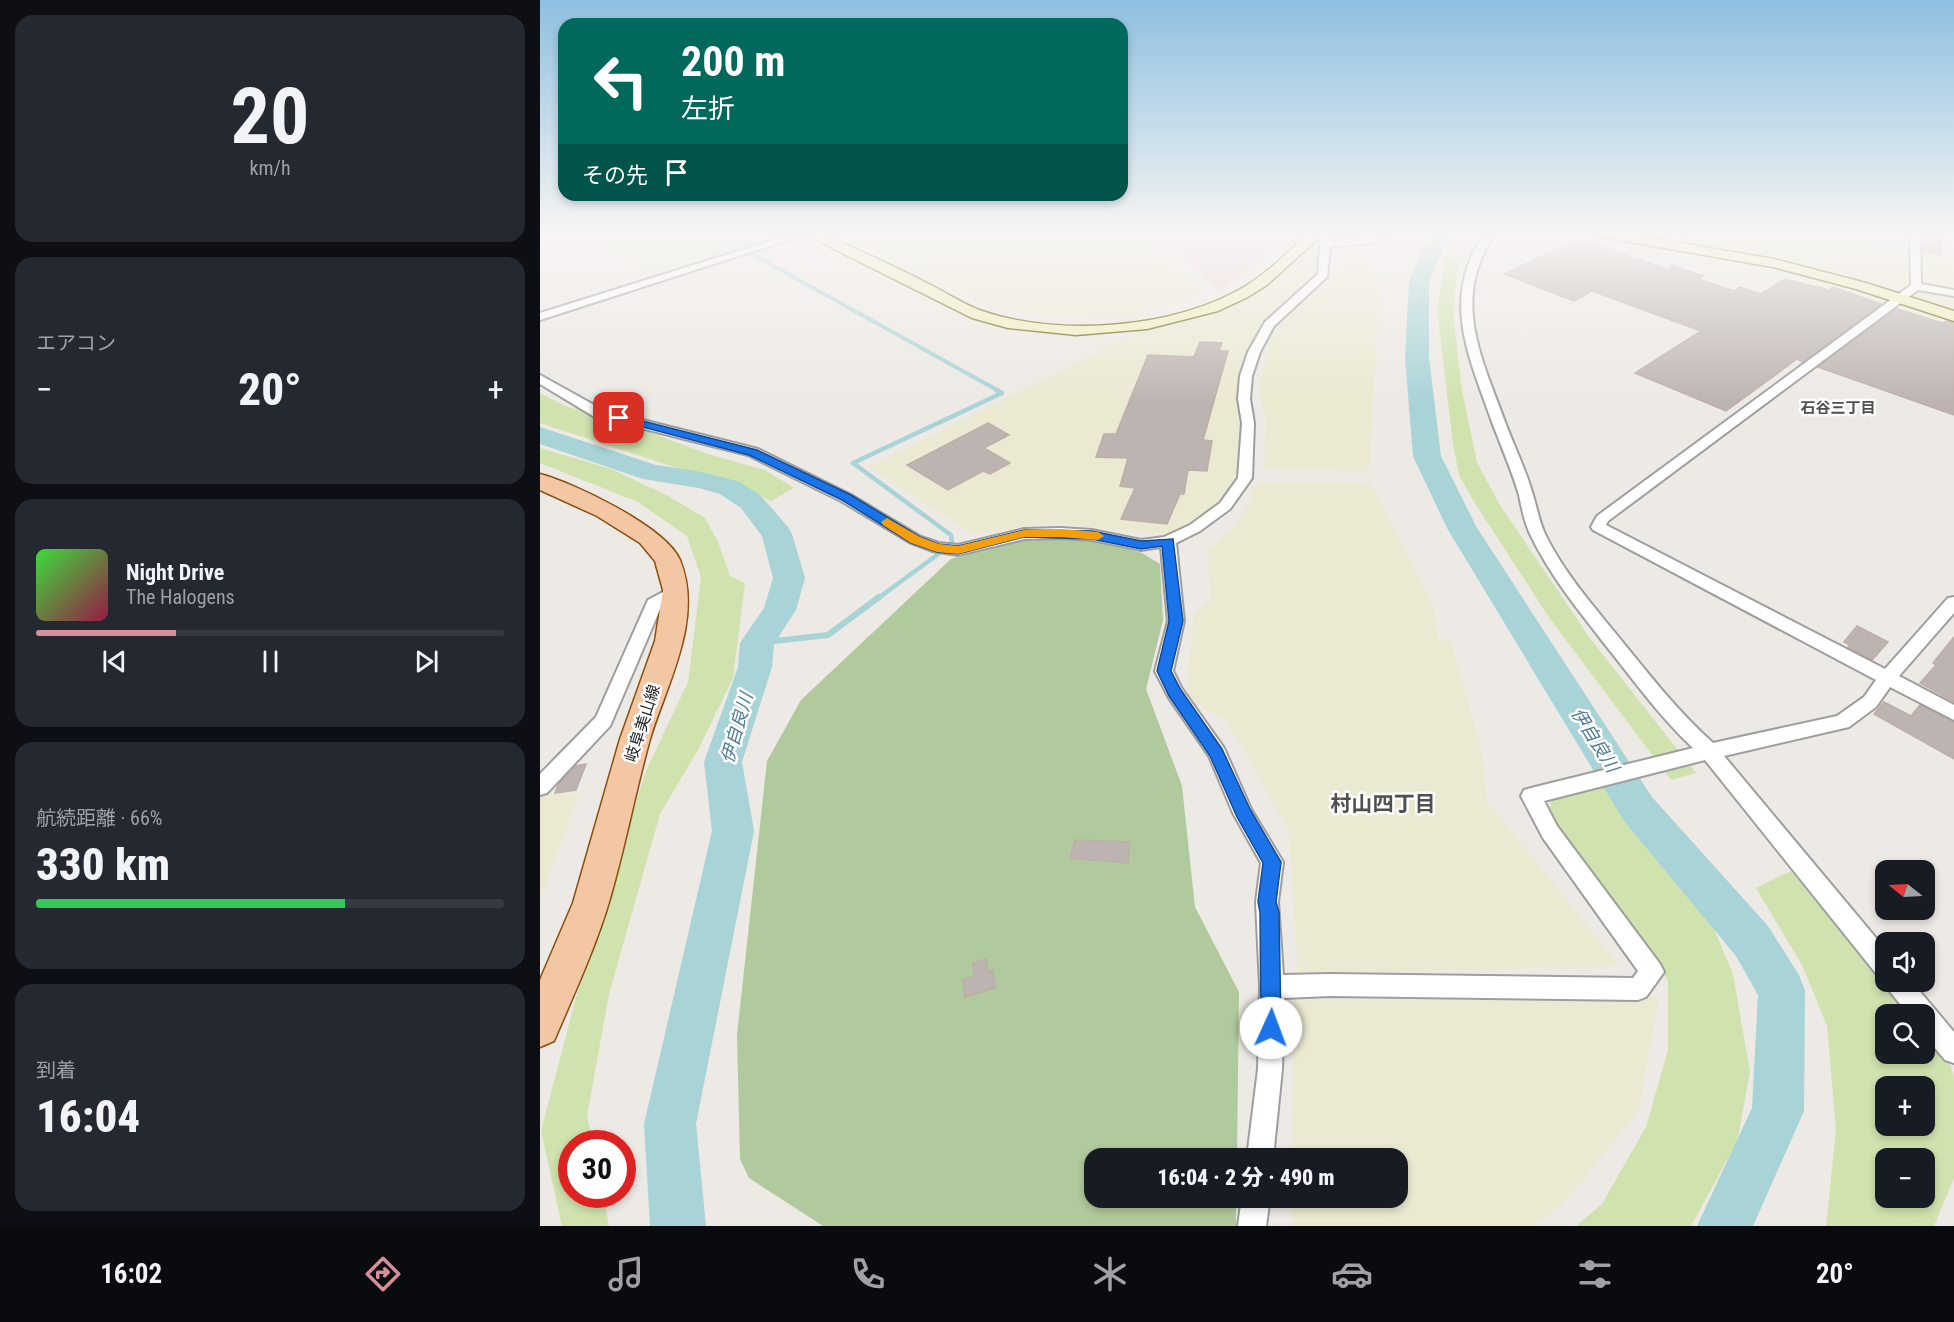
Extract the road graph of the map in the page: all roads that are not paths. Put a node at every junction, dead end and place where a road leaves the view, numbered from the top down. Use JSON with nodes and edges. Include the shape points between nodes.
{"nodes":[{"id":1,"x":627,"y":289,"type":"edge"},
{"id":2,"x":927,"y":289,"type":"edge"},
{"id":3,"x":1250,"y":289,"type":"edge"},
{"id":4,"x":1308,"y":289,"type":"edge"},
{"id":5,"x":1468,"y":289,"type":"edge"},
{"id":6,"x":1867,"y":289,"type":"edge"},
{"id":7,"x":1911,"y":289,"type":"edge"},
{"id":8,"x":1933,"y":289,"type":"edge"},
{"id":9,"x":1954,"y":293,"type":"edge"},
{"id":10,"x":1898,"y":298,"type":"junction"},
{"id":11,"x":1954,"y":316,"type":"edge"},
{"id":12,"x":540,"y":317,"type":"edge"},
{"id":13,"x":542,"y":383,"type":"edge"},
{"id":14,"x":540,"y":481,"type":"edge"},
{"id":15,"x":1168,"y":542,"type":"junction"},
{"id":16,"x":676,"y":590,"type":"junction"},
{"id":17,"x":1954,"y":602,"type":"edge"},
{"id":18,"x":1887,"y":678,"type":"junction"},
{"id":19,"x":1954,"y":713,"type":"edge"},
{"id":20,"x":1702,"y":754,"type":"junction"},
{"id":21,"x":540,"y":787,"type":"edge"},
{"id":22,"x":1875,"y":955,"type":"edge"},
{"id":23,"x":1272,"y":987,"type":"junction"},
{"id":24,"x":1905,"y":992,"type":"edge"},
{"id":25,"x":1915,"y":1004,"type":"edge"},
{"id":26,"x":540,"y":1027,"type":"edge"},
{"id":27,"x":1935,"y":1028,"type":"edge"},
{"id":28,"x":1954,"y":1051,"type":"edge"},
{"id":29,"x":1261,"y":1148,"type":"edge"},
{"id":30,"x":1254,"y":1208,"type":"edge"},
{"id":31,"x":1252,"y":1226,"type":"edge"}],
"edges":[{"from":1,"to":12,"type":"street"},
{"from":2,"to":3,"type":"street","via":[[980,315],[1049,328],[1085,328],[1146,324],[1217,306]]},
{"from":4,"to":15,"type":"street","via":[[1269,324],[1254,352],[1244,399],[1248,423],[1245,478],[1225,506]]},
{"from":5,"to":20,"type":"street","via":[[1466,320],[1477,363],[1526,505],[1544,545],[1581,604]]},
{"from":6,"to":10,"type":"street"},
{"from":7,"to":10,"type":"street"},
{"from":8,"to":9,"type":"street"},
{"from":10,"to":11,"type":"street"},
{"from":10,"to":18,"type":"street","via":[[1602,519],[1598,527]]},
{"from":13,"to":15,"type":"street","via":[[598,413],[753,452],[937,548],[958,550],[1024,534],[1092,535],[1141,545]]},
{"from":14,"to":16,"type":"main road","name":"岐阜美山線","via":[[605,511],[649,538],[667,559]]},
{"from":15,"to":23,"type":"street","via":[[1176,621],[1164,671],[1216,753],[1243,813],[1272,862],[1267,902]]},
{"from":16,"to":21,"type":"street","via":[[654,604],[603,721]]},
{"from":16,"to":26,"type":"main road","name":"岐阜美山線","via":[[669,641],[635,739],[591,903]]},
{"from":17,"to":18,"type":"street"},
{"from":18,"to":19,"type":"street"},
{"from":18,"to":20,"type":"street","via":[[1870,702],[1842,722]]},
{"from":20,"to":22,"type":"street"},
{"from":20,"to":23,"type":"street","via":[[1531,796],[1550,832],[1652,972],[1638,988]]},
{"from":23,"to":29,"type":"street","via":[[1270,1069]]},
{"from":24,"to":25,"type":"street"},
{"from":27,"to":28,"type":"street"},
{"from":30,"to":31,"type":"street"}]}
